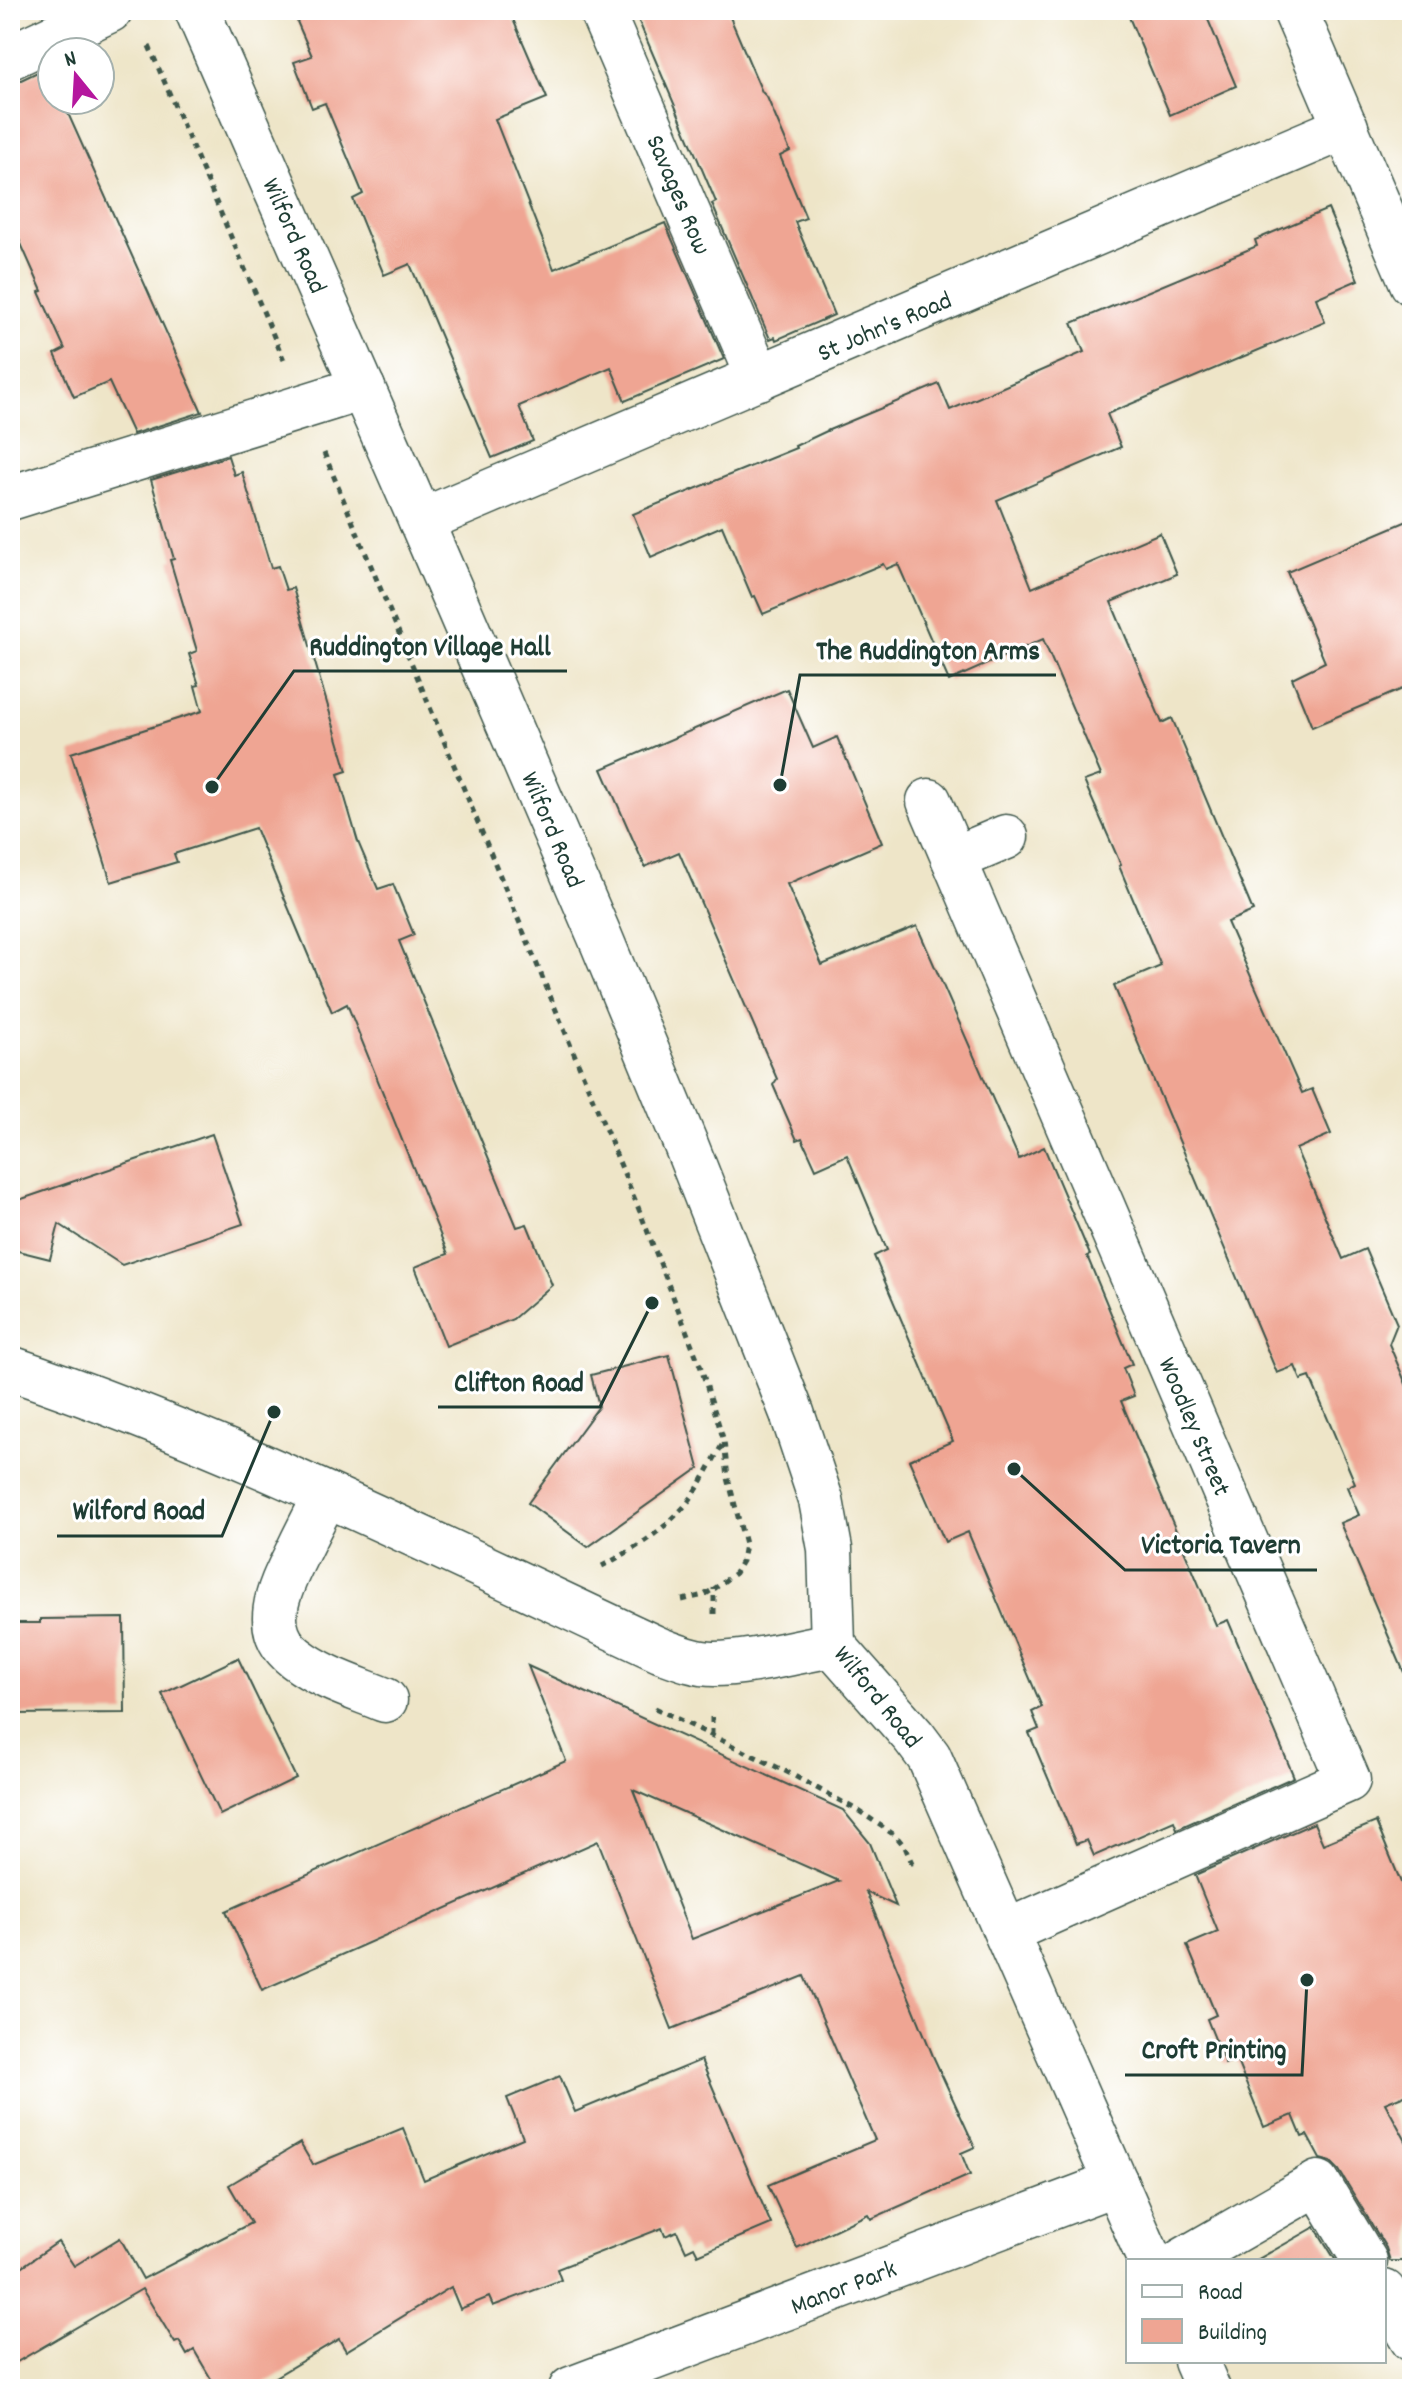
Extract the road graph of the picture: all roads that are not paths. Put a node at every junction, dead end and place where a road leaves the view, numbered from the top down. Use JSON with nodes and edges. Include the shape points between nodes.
{"nodes":[{"id":1,"x":110,"y":10,"type":"edge"},
{"id":2,"x":197,"y":10,"type":"edge"},
{"id":3,"x":601,"y":10,"type":"edge"},
{"id":4,"x":1295,"y":10,"type":"edge"},
{"id":5,"x":10,"y":57,"type":"edge"},
{"id":6,"x":1346,"y":127,"type":"junction"},
{"id":7,"x":1412,"y":283,"type":"edge"},
{"id":8,"x":759,"y":378,"type":"junction"},
{"id":9,"x":363,"y":388,"type":"junction"},
{"id":10,"x":10,"y":498,"type":"edge"},
{"id":11,"x":421,"y":521,"type":"junction"},
{"id":12,"x":929,"y":801,"type":"dead end"},
{"id":13,"x":1006,"y":837,"type":"dead end"},
{"id":14,"x":954,"y":859,"type":"junction"},
{"id":15,"x":10,"y":1368,"type":"edge"},
{"id":16,"x":326,"y":1496,"type":"junction"},
{"id":17,"x":833,"y":1645,"type":"junction"},
{"id":18,"x":385,"y":1700,"type":"dead end"},
{"id":19,"x":1006,"y":1932,"type":"junction"},
{"id":20,"x":1116,"y":2183,"type":"junction"},
{"id":21,"x":1149,"y":2259,"type":"edge"},
{"id":22,"x":1185,"y":2259,"type":"edge"},
{"id":23,"x":1364,"y":2259,"type":"edge"},
{"id":24,"x":1386,"y":2295,"type":"edge"},
{"id":25,"x":1412,"y":2339,"type":"edge"},
{"id":26,"x":1197,"y":2363,"type":"edge"},
{"id":27,"x":571,"y":2389,"type":"edge"},
{"id":28,"x":1208,"y":2389,"type":"edge"}],
"edges":[{"from":1,"to":5,"type":"street"},
{"from":2,"to":9,"type":"street","name":"Wilford Road"},
{"from":3,"to":8,"type":"street","name":"Savages Row"},
{"from":4,"to":6,"type":"street"},
{"from":6,"to":7,"type":"street"},
{"from":6,"to":8,"type":"street","name":"St John's Road"},
{"from":8,"to":11,"type":"street","name":"St John's Road"},
{"from":9,"to":10,"type":"street"},
{"from":9,"to":11,"type":"street","name":"Wilford Road"},
{"from":11,"to":17,"type":"street","name":"Wilford Road","via":[[612,964],[792,1413],[821,1500],[830,1549]]},
{"from":12,"to":14,"type":"street","name":"Woodley Street"},
{"from":13,"to":14,"type":"street"},
{"from":14,"to":19,"type":"street","name":"Woodley Street","via":[[1348,1780]]},
{"from":15,"to":16,"type":"street","via":[[176,1429]]},
{"from":16,"to":17,"type":"street","via":[[691,1661],[735,1662]]},
{"from":16,"to":18,"type":"street","via":[[279,1590],[274,1610],[278,1631],[296,1658]]},
{"from":17,"to":19,"type":"street","name":"Wilford Road","via":[[929,1757]]},
{"from":19,"to":20,"type":"street","name":"Wilford Road"},
{"from":20,"to":21,"type":"street","name":"Wilford Road"},
{"from":20,"to":27,"type":"street","name":"Manor Park"},
{"from":22,"to":23,"type":"street","via":[[1318,2183]]},
{"from":24,"to":25,"type":"street"},
{"from":26,"to":28,"type":"street"}]}
